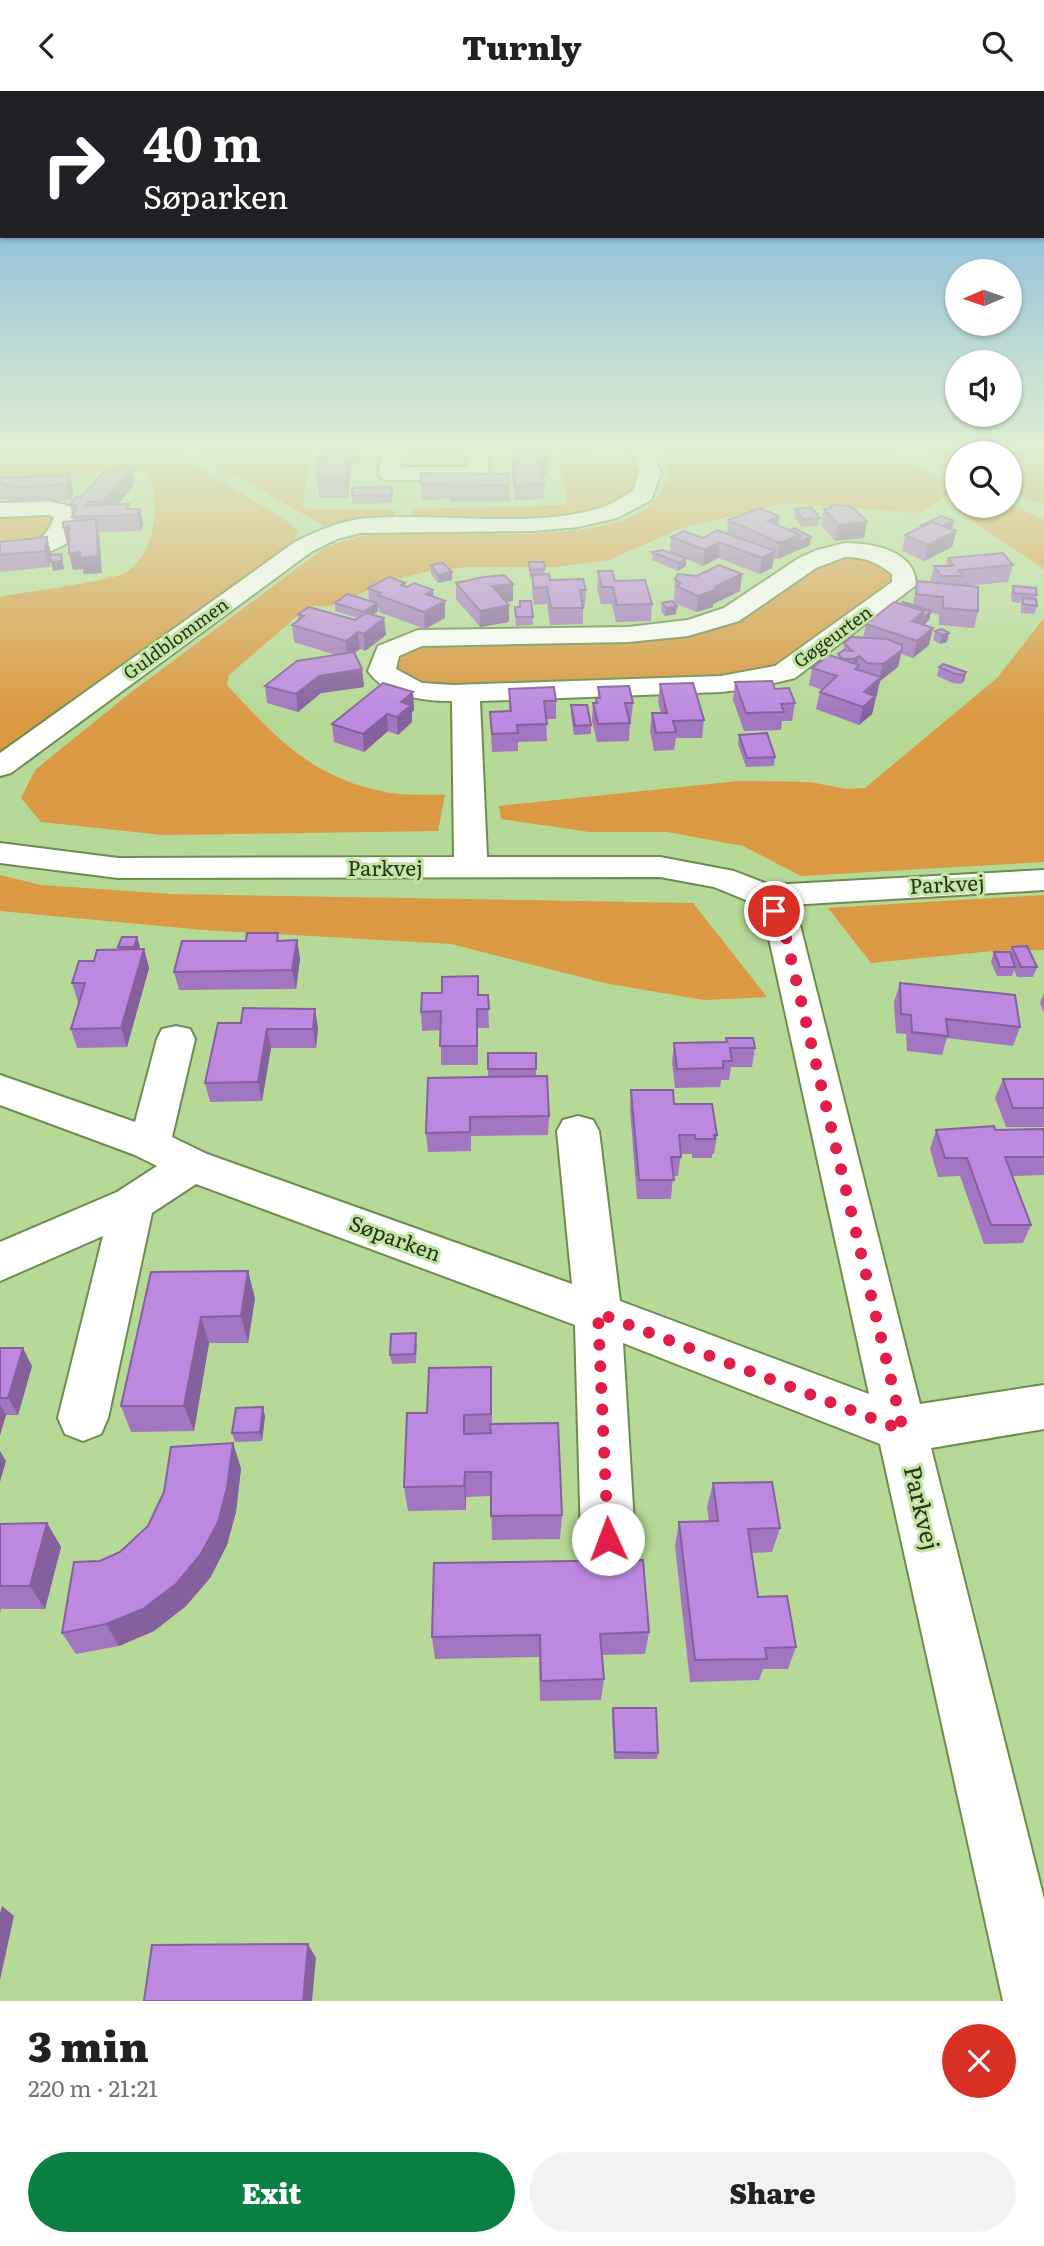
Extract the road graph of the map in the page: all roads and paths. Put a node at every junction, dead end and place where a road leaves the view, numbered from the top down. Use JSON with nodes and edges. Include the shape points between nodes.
{"nodes":[{"id":1,"x":58,"y":539,"type":"edge"},
{"id":2,"x":319,"y":539,"type":"edge"},
{"id":3,"x":0,"y":553,"type":"edge"},
{"id":4,"x":466,"y":694,"type":"junction"},
{"id":5,"x":0,"y":767,"type":"edge"},
{"id":6,"x":0,"y":853,"type":"edge"},
{"id":7,"x":469,"y":869,"type":"junction"},
{"id":8,"x":1044,"y":880,"type":"edge"},
{"id":9,"x":766,"y":896,"type":"junction"},
{"id":10,"x":176,"y":1039,"type":"dead end"},
{"id":11,"x":0,"y":1090,"type":"edge"},
{"id":12,"x":578,"y":1131,"type":"dead end"},
{"id":13,"x":150,"y":1144,"type":"junction"},
{"id":14,"x":192,"y":1165,"type":"junction"},
{"id":15,"x":132,"y":1204,"type":"junction"},
{"id":16,"x":0,"y":1262,"type":"edge"},
{"id":17,"x":598,"y":1313,"type":"junction"},
{"id":18,"x":1044,"y":1407,"type":"edge"},
{"id":19,"x":83,"y":1418,"type":"dead end"},
{"id":20,"x":903,"y":1430,"type":"junction"},
{"id":21,"x":608,"y":1539,"type":"dead end"},
{"id":22,"x":1036,"y":2001,"type":"edge"}],
"edges":[{"from":1,"to":3,"type":"street","via":[[47,546]]},
{"from":2,"to":5,"type":"street","name":"Guldblommen"},
{"from":4,"to":4,"type":"street","name":"Gøgeurten","via":[[721,684],[785,672],[904,586],[904,571],[890,559],[865,550],[839,550],[817,556],[728,616],[696,626],[649,634],[418,638],[387,652],[382,671],[396,683],[421,693]]},
{"from":4,"to":7,"type":"street"},
{"from":6,"to":7,"type":"street","name":"Parkvej","via":[[118,868]]},
{"from":7,"to":9,"type":"street","name":"Parkvej","via":[[660,867],[722,878]]},
{"from":8,"to":9,"type":"street","name":"Parkvej"},
{"from":9,"to":20,"type":"street","name":"Parkvej","via":[[783,925]]},
{"from":10,"to":13,"type":"street"},
{"from":11,"to":13,"type":"street","name":"Søparken"},
{"from":12,"to":17,"type":"street"},
{"from":13,"to":14,"type":"street","name":"Søparken"},
{"from":14,"to":15,"type":"street"},
{"from":14,"to":17,"type":"street","name":"Søparken"},
{"from":15,"to":16,"type":"street"},
{"from":15,"to":19,"type":"street"},
{"from":17,"to":20,"type":"street","name":"Søparken"},
{"from":17,"to":21,"type":"street"},
{"from":18,"to":20,"type":"street"},
{"from":20,"to":22,"type":"street","name":"Parkvej"}]}
